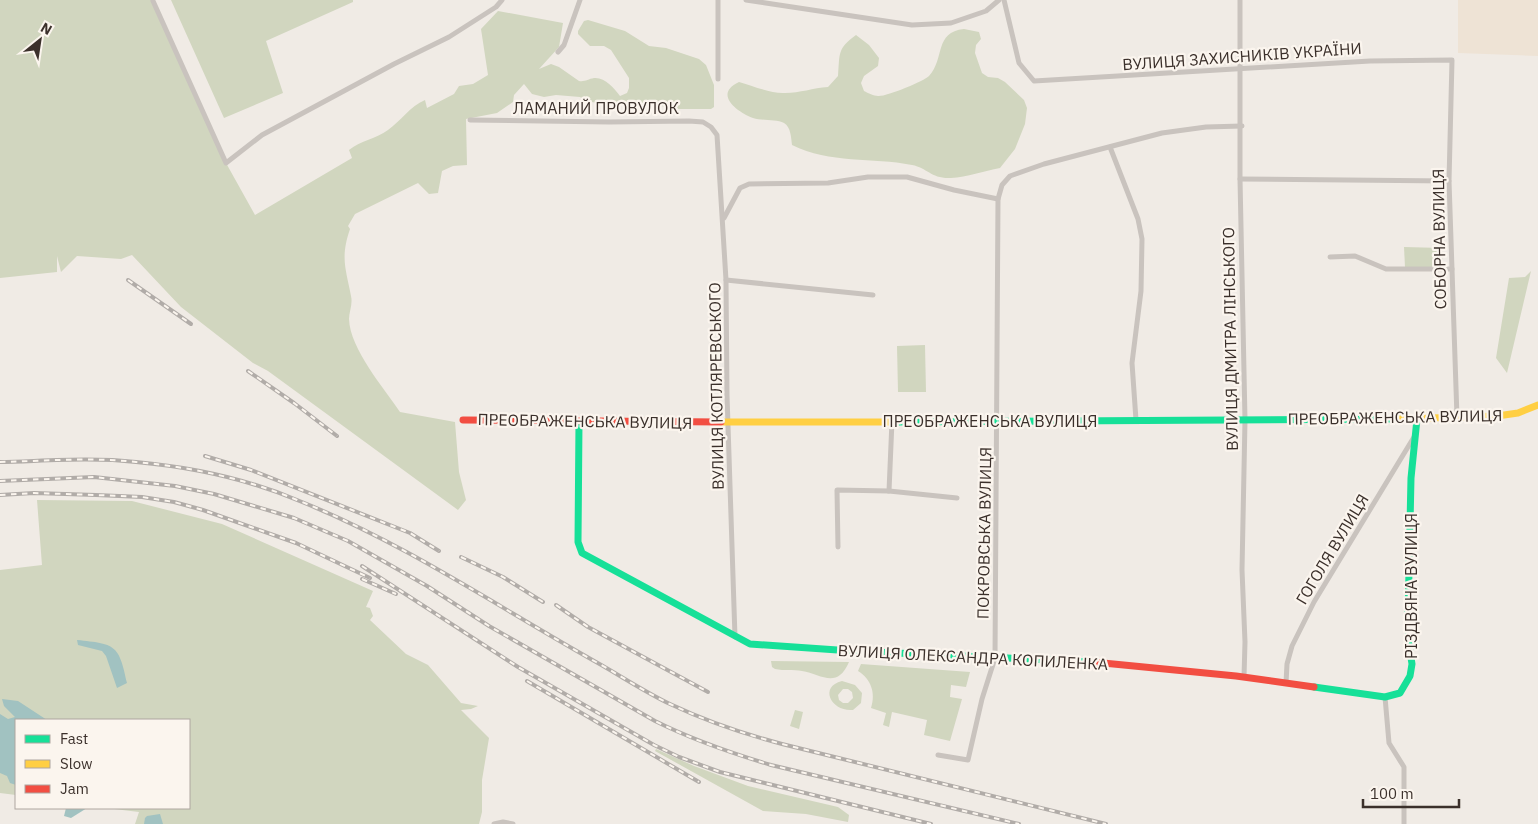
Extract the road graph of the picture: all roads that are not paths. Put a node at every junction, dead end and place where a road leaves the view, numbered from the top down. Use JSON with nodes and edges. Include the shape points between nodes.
{"nodes":[{"id":1,"x":502,"y":0,"type":"edge"},
{"id":2,"x":580,"y":0,"type":"edge"},
{"id":3,"x":718,"y":0,"type":"edge"},
{"id":4,"x":746,"y":0,"type":"edge"},
{"id":5,"x":999,"y":0,"type":"edge"},
{"id":6,"x":1004,"y":0,"type":"edge"},
{"id":7,"x":1240,"y":0,"type":"edge"},
{"id":8,"x":153,"y":1,"type":"edge"},
{"id":9,"x":558,"y":52,"type":"dead end"},
{"id":10,"x":1452,"y":60,"type":"joint"},
{"id":11,"x":1241,"y":68,"type":"junction"},
{"id":12,"x":718,"y":79,"type":"dead end"},
{"id":13,"x":470,"y":120,"type":"dead end"},
{"id":14,"x":1242,"y":126,"type":"junction"},
{"id":15,"x":717,"y":135,"type":"joint"},
{"id":16,"x":1110,"y":147,"type":"junction"},
{"id":17,"x":1240,"y":179,"type":"junction"},
{"id":18,"x":1449,"y":181,"type":"junction"},
{"id":19,"x":998,"y":199,"type":"junction"},
{"id":20,"x":723,"y":219,"type":"junction"},
{"id":21,"x":1330,"y":257,"type":"dead end"},
{"id":22,"x":1452,"y":269,"type":"junction"},
{"id":23,"x":726,"y":280,"type":"junction"},
{"id":24,"x":873,"y":296,"type":"dead end"},
{"id":25,"x":1538,"y":405,"type":"edge"},
{"id":26,"x":1457,"y":417,"type":"junction"},
{"id":27,"x":1417,"y":419,"type":"junction"},
{"id":28,"x":463,"y":420,"type":"dead end"},
{"id":29,"x":997,"y":420,"type":"junction"},
{"id":30,"x":1136,"y":420,"type":"junction"},
{"id":31,"x":1245,"y":420,"type":"junction"},
{"id":32,"x":892,"y":421,"type":"junction"},
{"id":33,"x":579,"y":422,"type":"junction"},
{"id":34,"x":729,"y":423,"type":"junction"},
{"id":35,"x":1416,"y":433,"type":"junction"},
{"id":36,"x":888,"y":490,"type":"junction"},
{"id":37,"x":957,"y":498,"type":"dead end"},
{"id":38,"x":838,"y":547,"type":"dead end"},
{"id":39,"x":736,"y":637,"type":"junction"},
{"id":40,"x":995,"y":658,"type":"junction"},
{"id":41,"x":1244,"y":677,"type":"junction"},
{"id":42,"x":1286,"y":683,"type":"junction"},
{"id":43,"x":1385,"y":697,"type":"junction"},
{"id":44,"x":938,"y":755,"type":"dead end"},
{"id":45,"x":503,"y":823,"type":"edge"},
{"id":46,"x":494,"y":824,"type":"edge"},
{"id":47,"x":514,"y":824,"type":"edge"},
{"id":48,"x":1404,"y":824,"type":"edge"}],
"edges":[{"from":1,"to":8,"type":"street","via":[[448,37],[262,136],[226,163]]},
{"from":2,"to":9,"type":"street","via":[[564,45]]},
{"from":3,"to":12,"type":"street"},
{"from":4,"to":5,"type":"street","via":[[912,25],[951,23],[986,11]]},
{"from":6,"to":11,"type":"street","name":"ВУЛИЦЯ ЗАХИСНИКІВ УКРАЇНИ","via":[[1019,63],[1034,81]]},
{"from":7,"to":11,"type":"street","name":"ВУЛИЦЯ ДМИТРА ЛІНСЬКОГО"},
{"from":10,"to":11,"type":"street","name":"ВУЛИЦЯ ЗАХИСНИКІВ УКРАЇНИ"},
{"from":10,"to":18,"type":"street","name":"СОБОРНА ВУЛИЦЯ"},
{"from":11,"to":14,"type":"street","name":"ВУЛИЦЯ ДМИТРА ЛІНСЬКОГО"},
{"from":13,"to":15,"type":"street","name":"ЛАМАНИЙ ПРОВУЛОК","via":[[689,121],[703,122]]},
{"from":14,"to":16,"type":"street","via":[[1162,133]]},
{"from":14,"to":17,"type":"street","name":"ВУЛИЦЯ ДМИТРА ЛІНСЬКОГО"},
{"from":15,"to":20,"type":"street","name":"ВУЛИЦЯ КОТЛЯРЕВСЬКОГО"},
{"from":16,"to":19,"type":"street","via":[[1010,176],[1002,185]]},
{"from":16,"to":30,"type":"street","via":[[1138,219],[1142,239],[1141,291],[1132,363]]},
{"from":17,"to":18,"type":"street"},
{"from":17,"to":31,"type":"street","name":"ВУЛИЦЯ ДМИТРА ЛІНСЬКОГО"},
{"from":18,"to":22,"type":"street","name":"СОБОРНА ВУЛИЦЯ"},
{"from":19,"to":20,"type":"street","via":[[908,177],[748,184],[740,188]]},
{"from":19,"to":29,"type":"street","name":"ПОКРОВСЬКА ВУЛИЦЯ"},
{"from":20,"to":23,"type":"street","name":"ВУЛИЦЯ КОТЛЯРЕВСЬКОГО"},
{"from":21,"to":22,"type":"street","via":[[1355,256],[1386,269]]},
{"from":22,"to":26,"type":"street","name":"СОБОРНА ВУЛИЦЯ"},
{"from":23,"to":24,"type":"street"},
{"from":23,"to":34,"type":"street","name":"ВУЛИЦЯ КОТЛЯРЕВСЬКОГО"},
{"from":25,"to":26,"type":"street","name":"ПРЕОБРАЖЕНСЬКА ВУЛИЦЯ","via":[[1491,417]]},
{"from":26,"to":27,"type":"street","name":"ПРЕОБРАЖЕНСЬКА ВУЛИЦЯ"},
{"from":27,"to":31,"type":"street","name":"ПРЕОБРАЖЕНСЬКА ВУЛИЦЯ"},
{"from":27,"to":35,"type":"street","name":"РІЗДВЯНА ВУЛИЦЯ"},
{"from":28,"to":33,"type":"street","name":"ПРЕОБРАЖЕНСЬКА ВУЛИЦЯ"},
{"from":29,"to":30,"type":"street","name":"ПРЕОБРАЖЕНСЬКА ВУЛИЦЯ"},
{"from":29,"to":32,"type":"street","name":"ПРЕОБРАЖЕНСЬКА ВУЛИЦЯ"},
{"from":29,"to":40,"type":"street","name":"ПОКРОВСЬКА ВУЛИЦЯ"},
{"from":30,"to":31,"type":"street","name":"ПРЕОБРАЖЕНСЬКА ВУЛИЦЯ"},
{"from":31,"to":41,"type":"street","name":"ВУЛИЦЯ ДМИТРА ЛІНСЬКОГО"},
{"from":32,"to":34,"type":"street","name":"ПРЕОБРАЖЕНСЬКА ВУЛИЦЯ"},
{"from":32,"to":36,"type":"street"},
{"from":33,"to":34,"type":"street","name":"ПРЕОБРАЖЕНСЬКА ВУЛИЦЯ"},
{"from":33,"to":39,"type":"street","name":"ВУЛИЦЯ ОЛЕКСАНДРА КОПИЛЕНКА","via":[[578,542],[582,553]]},
{"from":34,"to":39,"type":"street","name":"ВУЛИЦЯ КОТЛЯРЕВСЬКОГО"},
{"from":35,"to":42,"type":"street","name":"ГОГОЛЯ ВУЛИЦЯ","via":[[1314,602],[1292,646]]},
{"from":35,"to":43,"type":"street","name":"РІЗДВЯНА ВУЛИЦЯ","via":[[1411,478],[1408,607],[1412,664],[1410,676],[1400,693]]},
{"from":36,"to":37,"type":"street"},
{"from":36,"to":38,"type":"street","via":[[837,490]]},
{"from":39,"to":40,"type":"street","name":"ВУЛИЦЯ ОЛЕКСАНДРА КОПИЛЕНКА","via":[[750,644]]},
{"from":40,"to":41,"type":"street","name":"ВУЛИЦЯ ОЛЕКСАНДРА КОПИЛЕНКА","via":[[1095,662]]},
{"from":40,"to":44,"type":"street","name":"ПОКРОВСЬКА ВУЛИЦЯ","via":[[968,760]]},
{"from":41,"to":42,"type":"street","name":"ВУЛИЦЯ ОЛЕКСАНДРА КОПИЛЕНКА"},
{"from":42,"to":43,"type":"street","name":"ВУЛИЦЯ ОЛЕКСАНДРА КОПИЛЕНКА"},
{"from":43,"to":48,"type":"street","via":[[1389,743],[1404,767]]},
{"from":45,"to":46,"type":"street"},
{"from":45,"to":47,"type":"street"}]}
